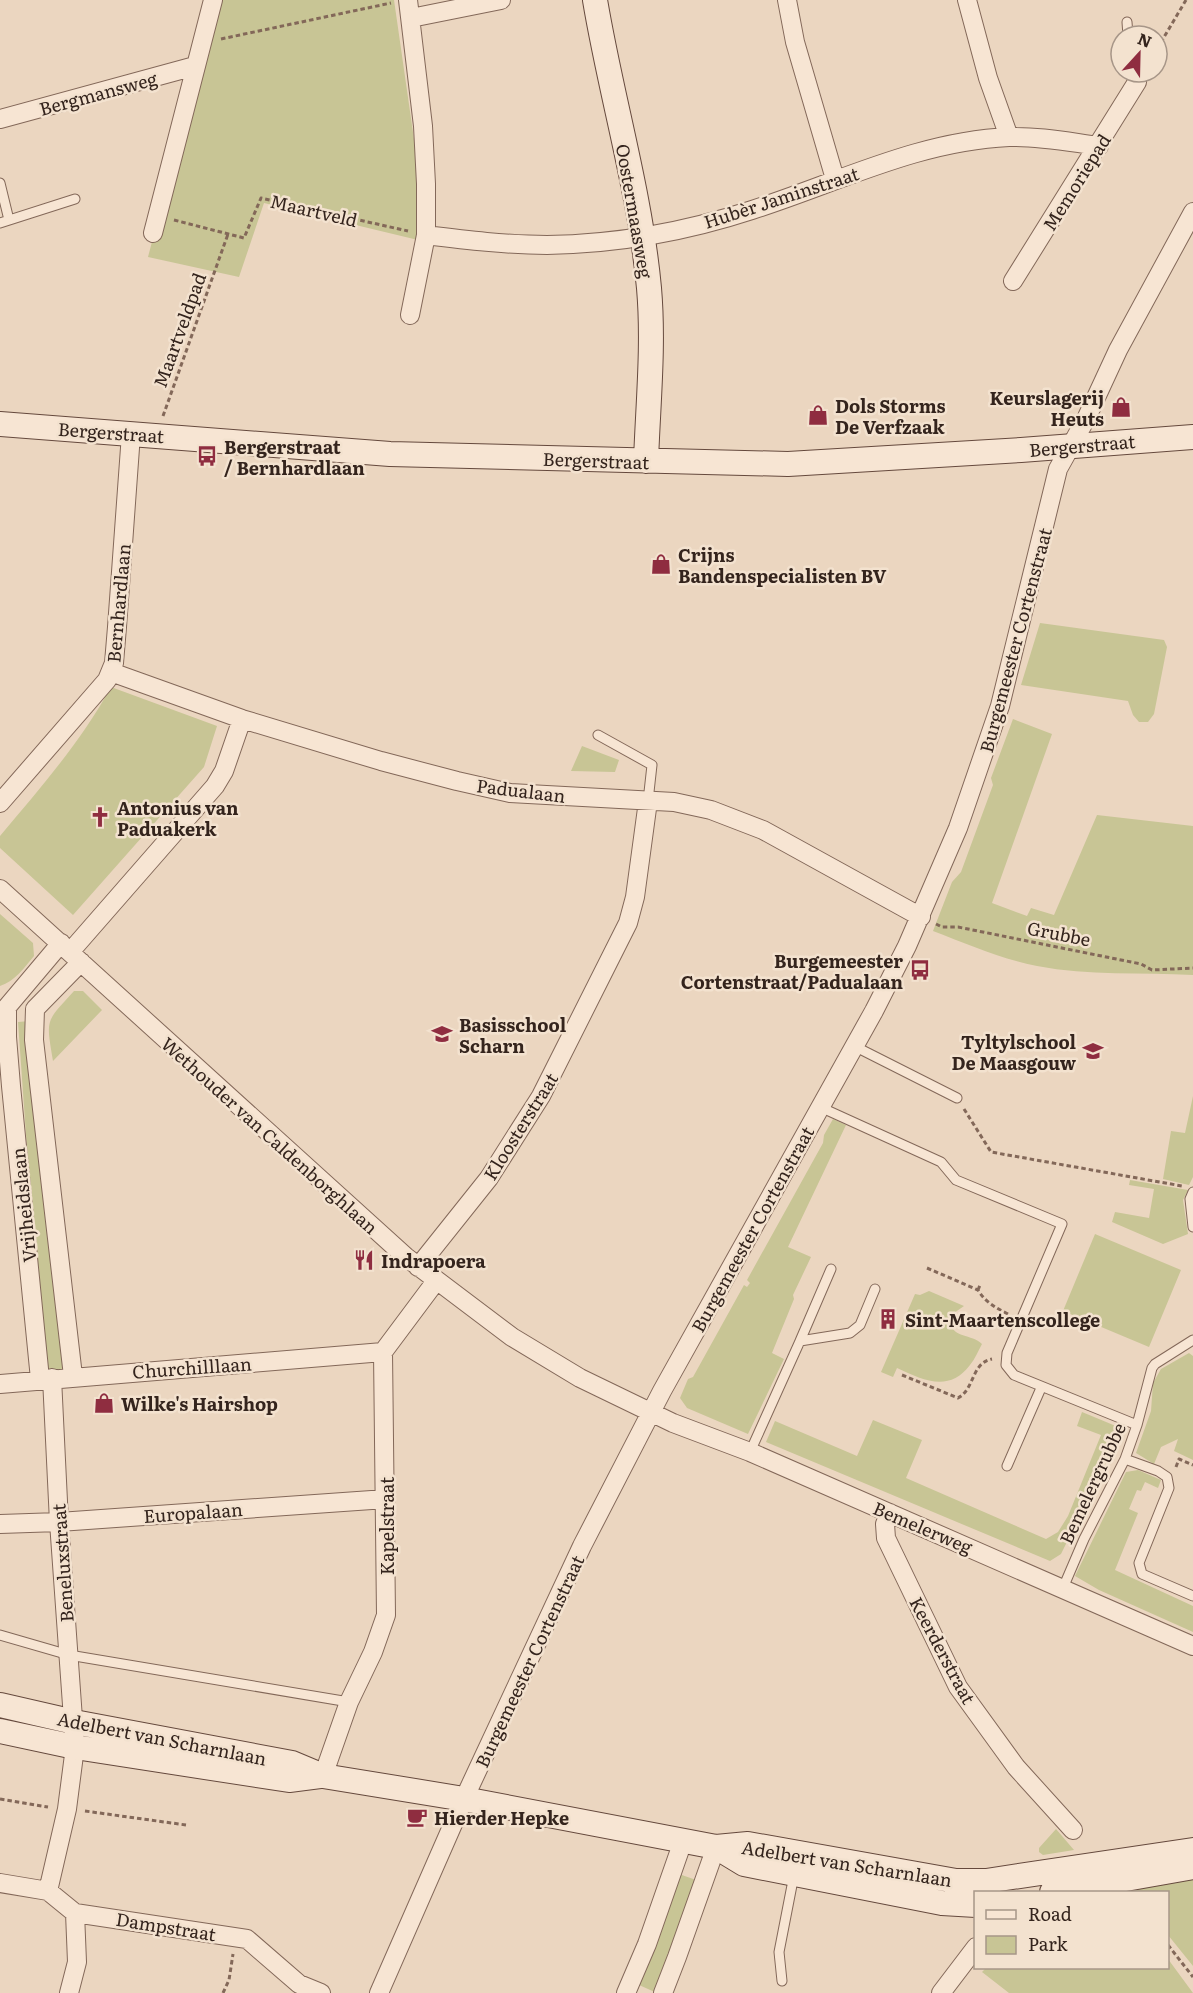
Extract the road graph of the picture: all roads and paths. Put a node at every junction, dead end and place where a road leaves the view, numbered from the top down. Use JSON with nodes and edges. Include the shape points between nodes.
{"nodes":[{"id":1,"x":213,"y":0,"type":"edge"},
{"id":2,"x":501,"y":0,"type":"edge"},
{"id":3,"x":595,"y":0,"type":"edge"},
{"id":4,"x":788,"y":0,"type":"edge"},
{"id":5,"x":967,"y":0,"type":"edge"},
{"id":6,"x":1186,"y":0,"type":"edge"},
{"id":7,"x":404,"y":7,"type":"edge"},
{"id":8,"x":1169,"y":29,"type":"edge"},
{"id":9,"x":201,"y":43,"type":"junction"},
{"id":10,"x":195,"y":66,"type":"junction"},
{"id":11,"x":1130,"y":84,"type":"edge"},
{"id":12,"x":0,"y":119,"type":"edge"},
{"id":13,"x":1009,"y":137,"type":"junction"},
{"id":14,"x":1099,"y":146,"type":"junction"},
{"id":15,"x":835,"y":179,"type":"junction"},
{"id":16,"x":0,"y":183,"type":"edge"},
{"id":17,"x":75,"y":199,"type":"dead end"},
{"id":18,"x":1193,"y":212,"type":"edge"},
{"id":19,"x":5,"y":222,"type":"edge"},
{"id":20,"x":156,"y":224,"type":"joint"},
{"id":21,"x":228,"y":234,"type":"junction"},
{"id":22,"x":426,"y":235,"type":"junction"},
{"id":23,"x":643,"y":236,"type":"junction"},
{"id":24,"x":1013,"y":282,"type":"dead end"},
{"id":25,"x":410,"y":315,"type":"dead end"},
{"id":26,"x":0,"y":424,"type":"edge"},
{"id":27,"x":131,"y":434,"type":"junction"},
{"id":28,"x":162,"y":436,"type":"junction"},
{"id":29,"x":1193,"y":436,"type":"edge"},
{"id":30,"x":1070,"y":447,"type":"junction"},
{"id":31,"x":646,"y":461,"type":"junction"},
{"id":32,"x":111,"y":672,"type":"junction"},
{"id":33,"x":242,"y":720,"type":"junction"},
{"id":34,"x":598,"y":735,"type":"dead end"},
{"id":35,"x":648,"y":801,"type":"junction"},
{"id":36,"x":0,"y":803,"type":"edge"},
{"id":37,"x":0,"y":889,"type":"edge"},
{"id":38,"x":921,"y":917,"type":"junction"},
{"id":39,"x":71,"y":953,"type":"junction"},
{"id":40,"x":1193,"y":968,"type":"edge"},
{"id":41,"x":4,"y":1007,"type":"edge"},
{"id":42,"x":35,"y":1009,"type":"junction"},
{"id":43,"x":854,"y":1046,"type":"junction"},
{"id":44,"x":957,"y":1098,"type":"joint"},
{"id":45,"x":820,"y":1107,"type":"junction"},
{"id":46,"x":1182,"y":1186,"type":"dead end"},
{"id":47,"x":1193,"y":1192,"type":"edge"},
{"id":48,"x":1193,"y":1227,"type":"edge"},
{"id":49,"x":418,"y":1267,"type":"junction"},
{"id":50,"x":927,"y":1268,"type":"dead end"},
{"id":51,"x":831,"y":1269,"type":"dead end"},
{"id":52,"x":436,"y":1281,"type":"junction"},
{"id":53,"x":980,"y":1285,"type":"dead end"},
{"id":54,"x":874,"y":1289,"type":"dead end"},
{"id":55,"x":978,"y":1290,"type":"junction"},
{"id":56,"x":1021,"y":1320,"type":"junction"},
{"id":57,"x":1193,"y":1340,"type":"edge"},
{"id":58,"x":800,"y":1341,"type":"junction"},
{"id":59,"x":383,"y":1352,"type":"junction"},
{"id":60,"x":1006,"y":1359,"type":"junction"},
{"id":61,"x":902,"y":1375,"type":"dead end"},
{"id":62,"x":73,"y":1376,"type":"junction"},
{"id":63,"x":46,"y":1378,"type":"junction"},
{"id":64,"x":0,"y":1383,"type":"edge"},
{"id":65,"x":1041,"y":1388,"type":"junction"},
{"id":66,"x":651,"y":1412,"type":"junction"},
{"id":67,"x":1137,"y":1425,"type":"junction"},
{"id":68,"x":750,"y":1452,"type":"junction"},
{"id":69,"x":1125,"y":1459,"type":"junction"},
{"id":70,"x":1193,"y":1465,"type":"edge"},
{"id":71,"x":1007,"y":1466,"type":"dead end"},
{"id":72,"x":1167,"y":1477,"type":"junction"},
{"id":73,"x":386,"y":1499,"type":"junction"},
{"id":74,"x":890,"y":1513,"type":"junction"},
{"id":75,"x":59,"y":1522,"type":"junction"},
{"id":76,"x":0,"y":1524,"type":"edge"},
{"id":77,"x":1063,"y":1588,"type":"junction"},
{"id":78,"x":1193,"y":1596,"type":"edge"},
{"id":79,"x":0,"y":1635,"type":"edge"},
{"id":80,"x":1193,"y":1646,"type":"edge"},
{"id":81,"x":69,"y":1655,"type":"junction"},
{"id":82,"x":349,"y":1702,"type":"junction"},
{"id":83,"x":0,"y":1705,"type":"edge"},
{"id":84,"x":74,"y":1722,"type":"junction"},
{"id":85,"x":0,"y":1731,"type":"edge"},
{"id":86,"x":75,"y":1747,"type":"junction"},
{"id":87,"x":323,"y":1776,"type":"junction"},
{"id":88,"x":0,"y":1799,"type":"edge"},
{"id":89,"x":464,"y":1799,"type":"junction"},
{"id":90,"x":67,"y":1809,"type":"junction"},
{"id":91,"x":186,"y":1825,"type":"dead end"},
{"id":92,"x":1073,"y":1830,"type":"dead end"},
{"id":93,"x":683,"y":1841,"type":"junction"},
{"id":94,"x":716,"y":1847,"type":"junction"},
{"id":95,"x":1193,"y":1850,"type":"edge"},
{"id":96,"x":1193,"y":1867,"type":"edge"},
{"id":97,"x":794,"y":1875,"type":"junction"},
{"id":98,"x":0,"y":1883,"type":"edge"},
{"id":99,"x":986,"y":1887,"type":"edge"},
{"id":100,"x":48,"y":1891,"type":"junction"},
{"id":101,"x":1063,"y":1891,"type":"edge"},
{"id":102,"x":974,"y":1905,"type":"edge"},
{"id":103,"x":75,"y":1913,"type":"junction"},
{"id":104,"x":237,"y":1937,"type":"junction"},
{"id":105,"x":1169,"y":1947,"type":"edge"},
{"id":106,"x":974,"y":1948,"type":"edge"},
{"id":107,"x":1193,"y":1977,"type":"edge"},
{"id":108,"x":782,"y":1981,"type":"dead end"},
{"id":109,"x":69,"y":1993,"type":"edge"},
{"id":110,"x":223,"y":1993,"type":"edge"},
{"id":111,"x":321,"y":1993,"type":"edge"},
{"id":112,"x":379,"y":1993,"type":"edge"},
{"id":113,"x":626,"y":1993,"type":"edge"},
{"id":114,"x":663,"y":1993,"type":"edge"},
{"id":115,"x":941,"y":1993,"type":"edge"}],
"edges":[{"from":1,"to":9,"type":"street"},
{"from":2,"to":7,"type":"street"},
{"from":3,"to":23,"type":"street","name":"Oostermaasweg"},
{"from":4,"to":15,"type":"street","via":[[795,42]]},
{"from":5,"to":13,"type":"street"},
{"from":6,"to":8,"type":"path"},
{"from":7,"to":9,"type":"path"},
{"from":7,"to":22,"type":"street","via":[[423,126]]},
{"from":9,"to":10,"type":"street"},
{"from":10,"to":12,"type":"street","name":"Bergmansweg"},
{"from":10,"to":20,"type":"street"},
{"from":11,"to":14,"type":"street","name":"Memoriepad"},
{"from":13,"to":14,"type":"street","name":"Hubèr Jaminstraat"},
{"from":13,"to":15,"type":"street","name":"Hubèr Jaminstraat","via":[[922,151]]},
{"from":14,"to":24,"type":"street","name":"Memoriepad"},
{"from":15,"to":23,"type":"street","name":"Hubèr Jaminstraat","via":[[752,210]]},
{"from":16,"to":19,"type":"lane"},
{"from":17,"to":19,"type":"lane"},
{"from":18,"to":30,"type":"street","name":"Burgemeester Cortenstraat"},
{"from":20,"to":21,"type":"path"},
{"from":21,"to":22,"type":"path","name":"Maartveld","via":[[244,238],[261,198]]},
{"from":21,"to":28,"type":"path","name":"Maartveldpad","via":[[164,411]]},
{"from":22,"to":23,"type":"street","name":"Hubèr Jaminstraat","via":[[548,245]]},
{"from":22,"to":25,"type":"street"},
{"from":23,"to":31,"type":"street","name":"Oostermaasweg","via":[[650,316]]},
{"from":26,"to":27,"type":"street","name":"Bergerstraat"},
{"from":27,"to":28,"type":"street","name":"Bergerstraat"},
{"from":27,"to":32,"type":"street","name":"Bernhardlaan"},
{"from":28,"to":31,"type":"street","name":"Bergerstraat","via":[[390,454]]},
{"from":29,"to":30,"type":"street","name":"Bergerstraat"},
{"from":30,"to":31,"type":"street","name":"Bergerstraat","via":[[788,464]]},
{"from":30,"to":38,"type":"street","name":"Burgemeester Cortenstraat","via":[[1055,480],[1000,706],[958,828]]},
{"from":32,"to":33,"type":"street","name":"Padualaan"},
{"from":32,"to":36,"type":"street","name":"Bernhardlaan"},
{"from":33,"to":35,"type":"street","name":"Padualaan","via":[[392,764],[510,793]]},
{"from":33,"to":39,"type":"street","via":[[215,786]]},
{"from":34,"to":35,"type":"lane","via":[[652,765]]},
{"from":35,"to":38,"type":"street","name":"Padualaan","via":[[693,806],[748,824]]},
{"from":35,"to":49,"type":"street","name":"Kloosterstraat","via":[[628,923],[542,1096],[489,1178]]},
{"from":37,"to":39,"type":"street","name":"Wethouder van Caldenborghlaan"},
{"from":38,"to":40,"type":"path","name":"Grubbe","via":[[942,927],[1108,957],[1152,970]]},
{"from":38,"to":43,"type":"street","name":"Burgemeester Cortenstraat"},
{"from":39,"to":41,"type":"street"},
{"from":39,"to":42,"type":"street"},
{"from":39,"to":49,"type":"street","name":"Wethouder van Caldenborghlaan"},
{"from":41,"to":42,"type":"street"},
{"from":41,"to":63,"type":"street","name":"Vrijheidslaan"},
{"from":42,"to":62,"type":"street","name":"Vrijheidslaan","via":[[34,1040]]},
{"from":43,"to":44,"type":"lane"},
{"from":43,"to":45,"type":"street","name":"Burgemeester Cortenstraat"},
{"from":44,"to":46,"type":"path","via":[[991,1152]]},
{"from":45,"to":56,"type":"lane","via":[[941,1162],[956,1180],[1062,1224]]},
{"from":45,"to":66,"type":"street","name":"Burgemeester Cortenstraat"},
{"from":47,"to":48,"type":"lane"},
{"from":49,"to":52,"type":"street","name":"Wethouder van Caldenborghlaan"},
{"from":50,"to":55,"type":"path"},
{"from":51,"to":58,"type":"lane"},
{"from":52,"to":59,"type":"street"},
{"from":52,"to":66,"type":"street","name":"Wethouder van Caldenborghlaan","via":[[512,1337],[580,1378]]},
{"from":53,"to":55,"type":"path"},
{"from":54,"to":58,"type":"lane","via":[[860,1325],[850,1333]]},
{"from":55,"to":56,"type":"path","via":[[995,1308]]},
{"from":56,"to":60,"type":"lane"},
{"from":57,"to":67,"type":"lane","name":"Bemelergrubbe","via":[[1155,1364]]},
{"from":58,"to":68,"type":"lane"},
{"from":59,"to":62,"type":"street","name":"Churchilllaan"},
{"from":59,"to":73,"type":"street","name":"Kapelstraat"},
{"from":60,"to":61,"type":"path","via":[[989,1359],[978,1367],[966,1394],[958,1398]]},
{"from":60,"to":65,"type":"lane","via":[[1014,1376]]},
{"from":62,"to":63,"type":"street","name":"Churchilllaan"},
{"from":63,"to":64,"type":"street","name":"Churchilllaan"},
{"from":63,"to":75,"type":"street","name":"Beneluxstraat"},
{"from":65,"to":67,"type":"lane"},
{"from":65,"to":71,"type":"lane"},
{"from":66,"to":68,"type":"street","name":"Bemelerweg"},
{"from":66,"to":89,"type":"street","name":"Burgemeester Cortenstraat","via":[[582,1546]]},
{"from":67,"to":69,"type":"lane","name":"Bemelergrubbe"},
{"from":68,"to":74,"type":"street","name":"Bemelerweg"},
{"from":69,"to":72,"type":"lane"},
{"from":69,"to":77,"type":"lane","name":"Bemelergrubbe"},
{"from":70,"to":72,"type":"path","via":[[1179,1459]]},
{"from":72,"to":78,"type":"lane","via":[[1169,1488],[1139,1563],[1142,1574]]},
{"from":73,"to":75,"type":"street","name":"Europalaan"},
{"from":73,"to":82,"type":"street","name":"Kapelstraat","via":[[386,1616]]},
{"from":74,"to":77,"type":"street","name":"Bemelerweg"},
{"from":74,"to":92,"type":"street","name":"Keerderstraat","via":[[885,1524],[886,1538],[958,1687],[1016,1767]]},
{"from":75,"to":76,"type":"street","name":"Europalaan"},
{"from":75,"to":81,"type":"street","name":"Beneluxstraat"},
{"from":77,"to":80,"type":"street","name":"Bemelerweg"},
{"from":79,"to":81,"type":"lane"},
{"from":81,"to":82,"type":"lane"},
{"from":81,"to":84,"type":"street","name":"Beneluxstraat"},
{"from":82,"to":87,"type":"street","name":"Kapelstraat"},
{"from":83,"to":84,"type":"street","name":"Adelbert van Scharnlaan"},
{"from":84,"to":86,"type":"street","name":"Beneluxstraat"},
{"from":84,"to":87,"type":"street","name":"Adelbert van Scharnlaan","via":[[292,1763]]},
{"from":85,"to":86,"type":"street","name":"Adelbert van Scharnlaan"},
{"from":86,"to":87,"type":"street","name":"Adelbert van Scharnlaan","via":[[289,1780]]},
{"from":86,"to":90,"type":"street","name":"Beneluxstraat"},
{"from":87,"to":89,"type":"street","name":"Adelbert van Scharnlaan"},
{"from":88,"to":90,"type":"path"},
{"from":89,"to":93,"type":"street","name":"Adelbert van Scharnlaan"},
{"from":89,"to":112,"type":"street","name":"Burgemeester Cortenstraat"},
{"from":90,"to":91,"type":"path"},
{"from":90,"to":100,"type":"street","name":"Beneluxstraat"},
{"from":93,"to":94,"type":"street","name":"Adelbert van Scharnlaan"},
{"from":93,"to":113,"type":"street"},
{"from":94,"to":97,"type":"street","name":"Adelbert van Scharnlaan","via":[[744,1864]]},
{"from":94,"to":99,"type":"street","name":"Adelbert van Scharnlaan","via":[[748,1844]]},
{"from":94,"to":114,"type":"street"},
{"from":95,"to":99,"type":"street","name":"Adelbert van Scharnlaan"},
{"from":96,"to":101,"type":"street"},
{"from":97,"to":102,"type":"street","name":"Adelbert van Scharnlaan","via":[[942,1903]]},
{"from":97,"to":108,"type":"lane","via":[[779,1952]]},
{"from":98,"to":100,"type":"street"},
{"from":100,"to":103,"type":"street"},
{"from":103,"to":104,"type":"street","name":"Dampstraat"},
{"from":103,"to":109,"type":"street","via":[[77,1962]]},
{"from":104,"to":110,"type":"path"},
{"from":104,"to":111,"type":"street","name":"Dampstraat","via":[[247,1939],[299,1984]]},
{"from":105,"to":107,"type":"path"},
{"from":106,"to":115,"type":"street"}]}
